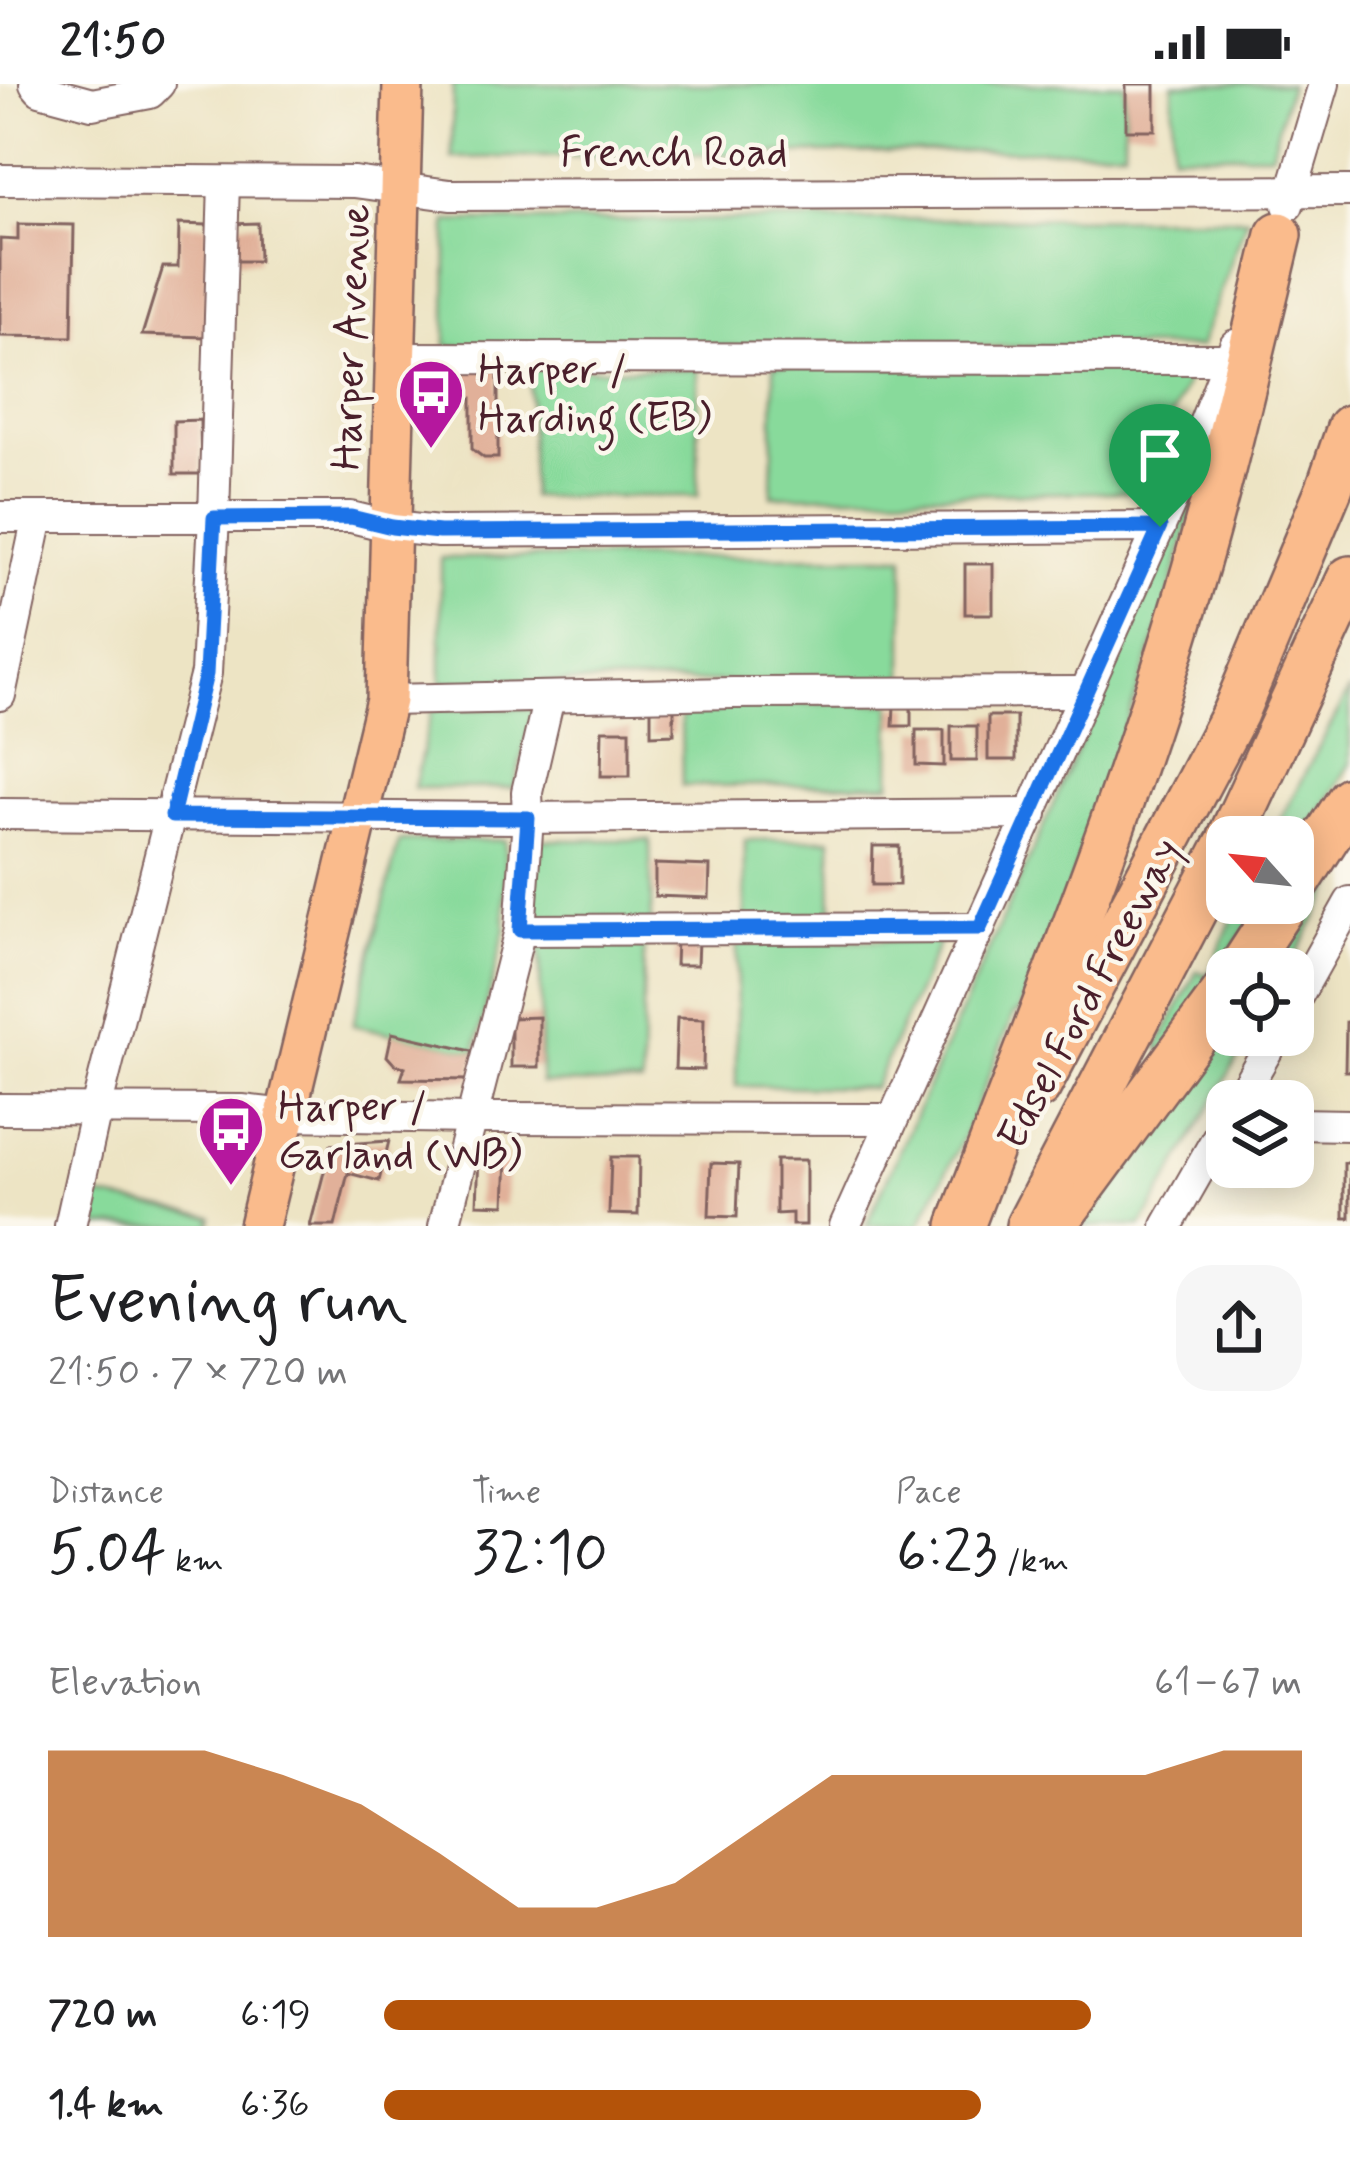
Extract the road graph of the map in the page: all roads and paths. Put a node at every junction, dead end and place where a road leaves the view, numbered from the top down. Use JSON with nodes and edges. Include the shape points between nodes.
{"nodes":[{"id":1,"x":34,"y":84,"type":"edge"},
{"id":2,"x":159,"y":84,"type":"edge"},
{"id":3,"x":403,"y":84,"type":"edge"},
{"id":4,"x":1324,"y":84,"type":"edge"},
{"id":5,"x":0,"y":180,"type":"edge"},
{"id":6,"x":224,"y":182,"type":"junction"},
{"id":7,"x":401,"y":189,"type":"junction"},
{"id":8,"x":1293,"y":190,"type":"junction"},
{"id":9,"x":1350,"y":191,"type":"edge"},
{"id":10,"x":1279,"y":235,"type":"junction"},
{"id":11,"x":397,"y":358,"type":"junction"},
{"id":12,"x":1229,"y":359,"type":"junction"},
{"id":13,"x":1350,"y":428,"type":"edge"},
{"id":14,"x":0,"y":518,"type":"edge"},
{"id":15,"x":38,"y":518,"type":"junction"},
{"id":16,"x":214,"y":518,"type":"junction"},
{"id":17,"x":392,"y":527,"type":"junction"},
{"id":18,"x":1160,"y":527,"type":"junction"},
{"id":19,"x":1350,"y":579,"type":"edge"},
{"id":20,"x":1086,"y":692,"type":"junction"},
{"id":21,"x":0,"y":695,"type":"edge"},
{"id":22,"x":549,"y":697,"type":"junction"},
{"id":23,"x":386,"y":700,"type":"junction"},
{"id":24,"x":1350,"y":800,"type":"edge"},
{"id":25,"x":0,"y":814,"type":"edge"},
{"id":26,"x":1032,"y":814,"type":"junction"},
{"id":27,"x":172,"y":816,"type":"junction"},
{"id":28,"x":1241,"y":816,"type":"edge"},
{"id":29,"x":359,"y":817,"type":"junction"},
{"id":30,"x":528,"y":818,"type":"junction"},
{"id":31,"x":1314,"y":856,"type":"edge"},
{"id":32,"x":1206,"y":885,"type":"edge"},
{"id":33,"x":1350,"y":902,"type":"edge"},
{"id":34,"x":980,"y":928,"type":"junction"},
{"id":35,"x":520,"y":930,"type":"junction"},
{"id":36,"x":1314,"y":966,"type":"edge"},
{"id":37,"x":1206,"y":1018,"type":"edge"},
{"id":38,"x":0,"y":1109,"type":"edge"},
{"id":39,"x":96,"y":1109,"type":"junction"},
{"id":40,"x":286,"y":1115,"type":"junction"},
{"id":41,"x":473,"y":1118,"type":"junction"},
{"id":42,"x":892,"y":1119,"type":"junction"},
{"id":43,"x":1314,"y":1124,"type":"edge"},
{"id":44,"x":1350,"y":1125,"type":"edge"},
{"id":45,"x":1206,"y":1158,"type":"edge"},
{"id":46,"x":70,"y":1226,"type":"edge"},
{"id":47,"x":259,"y":1226,"type":"edge"},
{"id":48,"x":444,"y":1226,"type":"edge"},
{"id":49,"x":845,"y":1226,"type":"edge"},
{"id":50,"x":962,"y":1226,"type":"edge"},
{"id":51,"x":1029,"y":1226,"type":"edge"},
{"id":52,"x":1053,"y":1226,"type":"edge"},
{"id":53,"x":1167,"y":1226,"type":"edge"}],
"edges":[{"from":1,"to":2,"type":"street","via":[[92,104],[150,93]]},
{"from":3,"to":7,"type":"main road","name":"Harper Avenue"},
{"from":4,"to":8,"type":"street"},
{"from":5,"to":6,"type":"street","name":"French Road"},
{"from":6,"to":7,"type":"street","name":"French Road"},
{"from":6,"to":16,"type":"street"},
{"from":7,"to":8,"type":"street","name":"French Road"},
{"from":7,"to":11,"type":"main road","name":"Harper Avenue"},
{"from":8,"to":9,"type":"street","name":"French Road"},
{"from":8,"to":10,"type":"street"},
{"from":10,"to":12,"type":"street"},
{"from":10,"to":50,"type":"highway","via":[[1225,465],[1164,671]]},
{"from":11,"to":12,"type":"street"},
{"from":11,"to":17,"type":"main road","name":"Harper Avenue"},
{"from":12,"to":18,"type":"street"},
{"from":13,"to":50,"type":"highway","name":"Edsel Ford Freeway","via":[[1235,713]]},
{"from":14,"to":15,"type":"street"},
{"from":15,"to":16,"type":"street"},
{"from":15,"to":21,"type":"street"},
{"from":16,"to":17,"type":"street","via":[[351,517]]},
{"from":16,"to":27,"type":"street","via":[[206,674]]},
{"from":17,"to":18,"type":"street"},
{"from":17,"to":23,"type":"main road","name":"Harper Avenue"},
{"from":18,"to":20,"type":"street"},
{"from":19,"to":28,"type":"highway","name":"Edsel Ford Freeway"},
{"from":20,"to":22,"type":"street"},
{"from":20,"to":26,"type":"street"},
{"from":22,"to":23,"type":"street"},
{"from":22,"to":30,"type":"street"},
{"from":23,"to":29,"type":"main road","name":"Harper Avenue"},
{"from":24,"to":31,"type":"highway"},
{"from":25,"to":27,"type":"street"},
{"from":26,"to":30,"type":"street"},
{"from":26,"to":34,"type":"street"},
{"from":27,"to":29,"type":"street"},
{"from":27,"to":39,"type":"street"},
{"from":29,"to":30,"type":"street"},
{"from":29,"to":40,"type":"main road","name":"Harper Avenue"},
{"from":30,"to":35,"type":"street"},
{"from":32,"to":51,"type":"highway","name":"Edsel Ford Freeway"},
{"from":33,"to":36,"type":"street"},
{"from":34,"to":35,"type":"street"},
{"from":34,"to":42,"type":"street"},
{"from":35,"to":41,"type":"street"},
{"from":37,"to":52,"type":"highway"},
{"from":38,"to":39,"type":"street"},
{"from":39,"to":40,"type":"street"},
{"from":39,"to":46,"type":"street"},
{"from":40,"to":41,"type":"street"},
{"from":40,"to":47,"type":"main road","name":"Harper Avenue"},
{"from":41,"to":42,"type":"street"},
{"from":41,"to":48,"type":"street"},
{"from":42,"to":49,"type":"street"},
{"from":43,"to":44,"type":"street"},
{"from":45,"to":53,"type":"street"}]}
